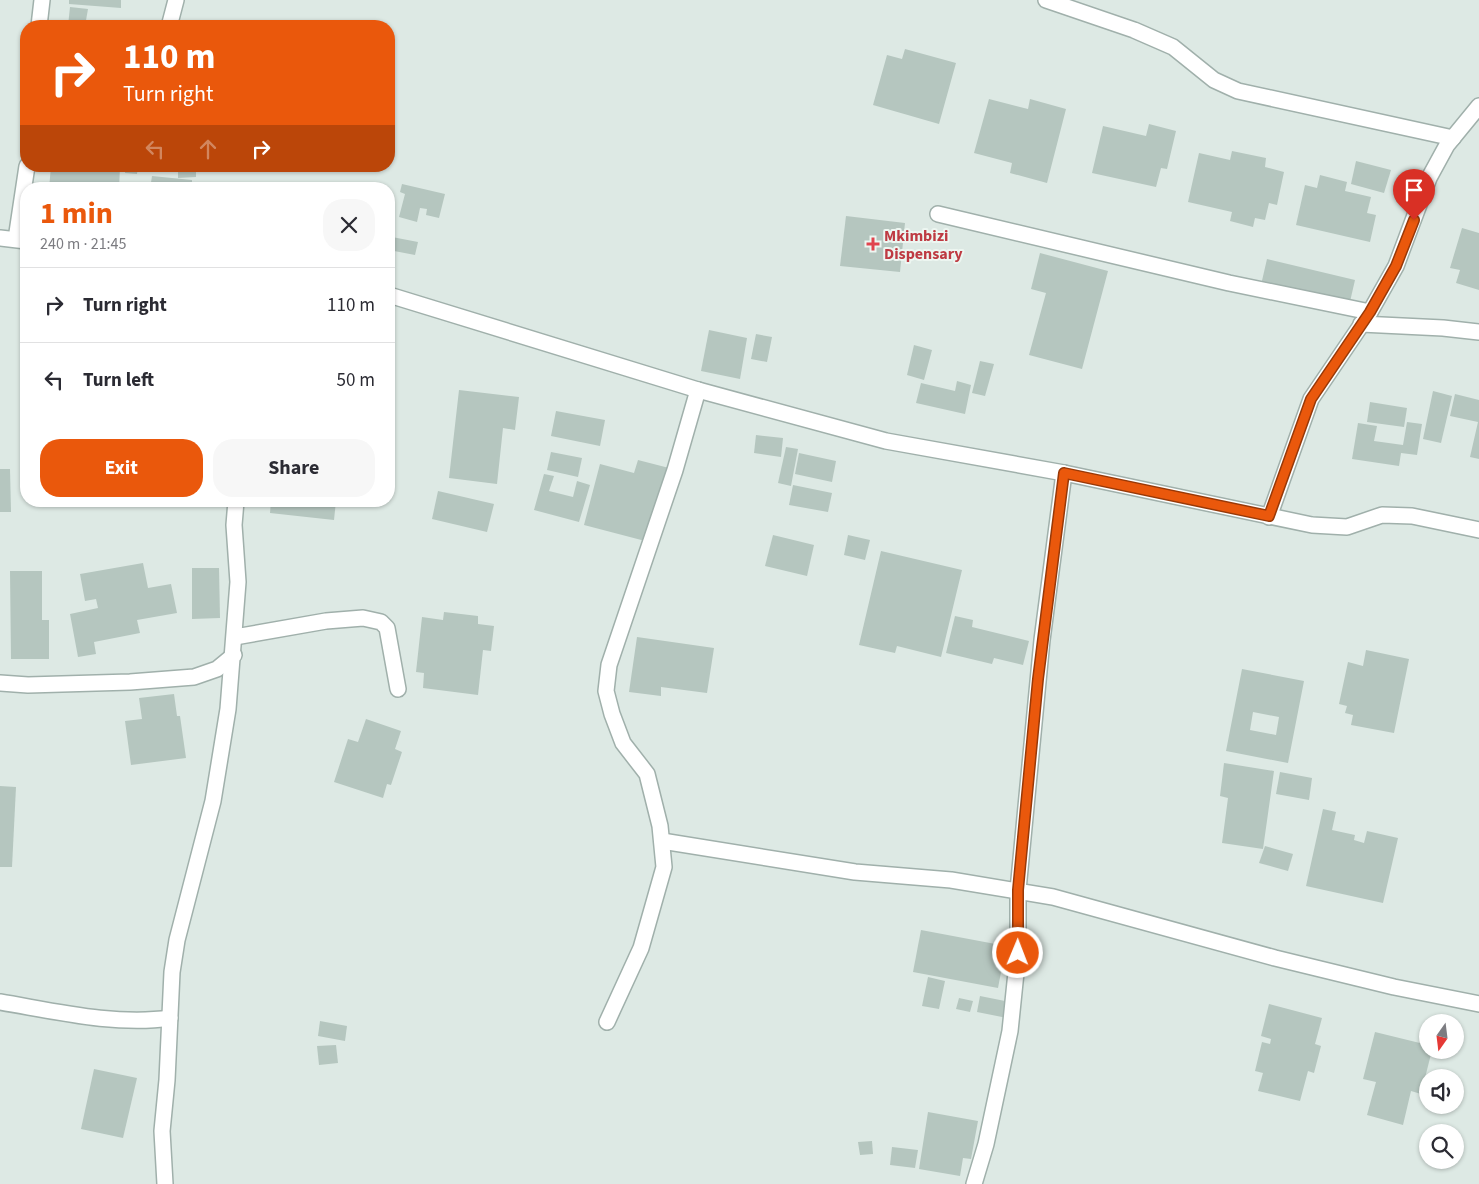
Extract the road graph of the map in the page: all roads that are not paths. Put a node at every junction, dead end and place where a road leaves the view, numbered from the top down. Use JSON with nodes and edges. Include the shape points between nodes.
{"nodes":[{"id":1,"x":42,"y":0,"type":"edge"},
{"id":2,"x":176,"y":0,"type":"edge"},
{"id":3,"x":1046,"y":0,"type":"edge"},
{"id":4,"x":40,"y":20,"type":"edge"},
{"id":5,"x":171,"y":20,"type":"edge"},
{"id":6,"x":1479,"y":106,"type":"edge"},
{"id":7,"x":1453,"y":138,"type":"junction"},
{"id":8,"x":938,"y":214,"type":"dead end"},
{"id":9,"x":0,"y":238,"type":"edge"},
{"id":10,"x":20,"y":240,"type":"edge"},
{"id":11,"x":395,"y":297,"type":"edge"},
{"id":12,"x":1365,"y":318,"type":"junction"},
{"id":13,"x":1479,"y":332,"type":"edge"},
{"id":14,"x":698,"y":390,"type":"junction"},
{"id":15,"x":1064,"y":473,"type":"junction"},
{"id":16,"x":236,"y":507,"type":"edge"},
{"id":17,"x":1269,"y":516,"type":"junction"},
{"id":18,"x":1479,"y":530,"type":"edge"},
{"id":19,"x":235,"y":637,"type":"junction"},
{"id":20,"x":234,"y":655,"type":"junction"},
{"id":21,"x":0,"y":683,"type":"edge"},
{"id":22,"x":398,"y":689,"type":"dead end"},
{"id":23,"x":662,"y":841,"type":"junction"},
{"id":24,"x":1018,"y":890,"type":"junction"},
{"id":25,"x":0,"y":1002,"type":"edge"},
{"id":26,"x":1479,"y":1004,"type":"edge"},
{"id":27,"x":170,"y":1018,"type":"junction"},
{"id":28,"x":608,"y":1022,"type":"dead end"},
{"id":29,"x":165,"y":1184,"type":"edge"},
{"id":30,"x":974,"y":1184,"type":"edge"}],
"edges":[{"from":1,"to":4,"type":"street"},
{"from":2,"to":5,"type":"street"},
{"from":3,"to":7,"type":"street","via":[[1173,46],[1214,80],[1238,90]]},
{"from":6,"to":7,"type":"street"},
{"from":7,"to":12,"type":"street","via":[[1429,178],[1396,266]]},
{"from":8,"to":12,"type":"street"},
{"from":9,"to":10,"type":"street"},
{"from":11,"to":14,"type":"street"},
{"from":12,"to":13,"type":"street"},
{"from":12,"to":17,"type":"street","via":[[1311,399]]},
{"from":14,"to":15,"type":"street","via":[[886,441]]},
{"from":14,"to":23,"type":"street","via":[[675,470],[609,665],[606,691],[623,743],[648,774]]},
{"from":15,"to":17,"type":"street"},
{"from":15,"to":24,"type":"street","via":[[1042,640]]},
{"from":16,"to":19,"type":"street","via":[[238,582]]},
{"from":17,"to":18,"type":"street","via":[[1312,526],[1347,527],[1382,515],[1412,516]]},
{"from":19,"to":20,"type":"street"},
{"from":19,"to":22,"type":"street","via":[[326,621],[374,619],[387,628]]},
{"from":20,"to":21,"type":"street","via":[[217,669],[194,677],[130,682]]},
{"from":20,"to":27,"type":"street","via":[[214,801],[177,940]]},
{"from":23,"to":24,"type":"street","via":[[855,872],[951,880]]},
{"from":23,"to":28,"type":"street","via":[[664,867],[641,948]]},
{"from":24,"to":26,"type":"street","via":[[1053,896],[1275,958]]},
{"from":24,"to":30,"type":"street","via":[[1018,953],[1010,1031],[986,1144]]},
{"from":25,"to":27,"type":"street","via":[[75,1014],[148,1020]]},
{"from":27,"to":29,"type":"street","via":[[162,1131]]}]}
